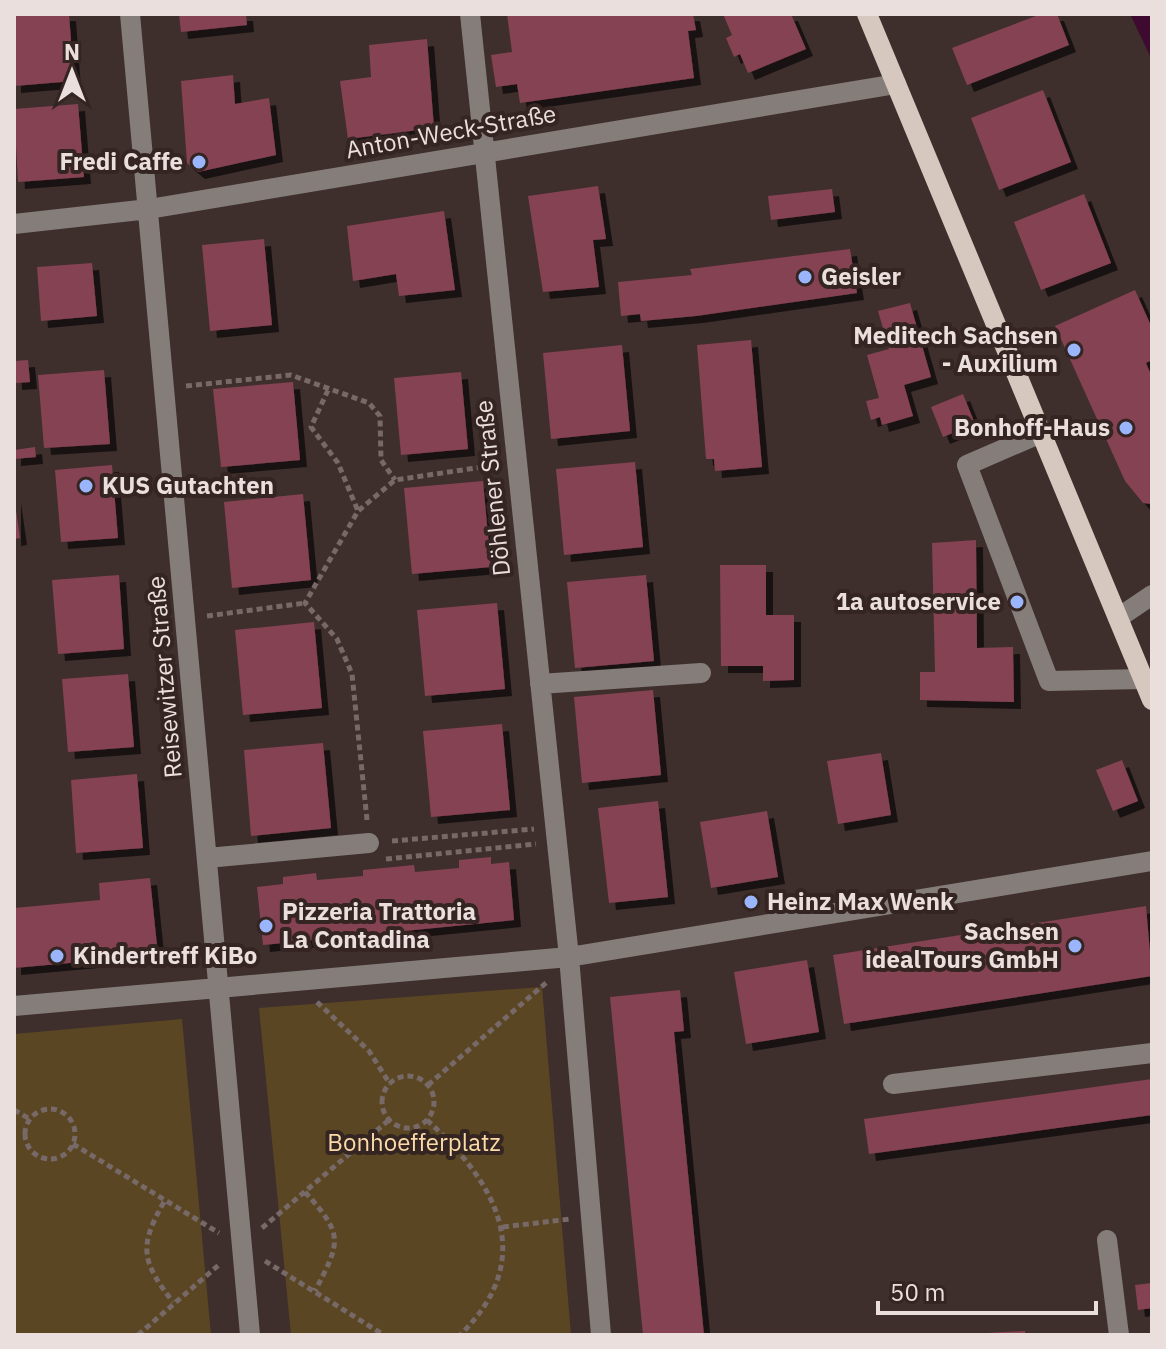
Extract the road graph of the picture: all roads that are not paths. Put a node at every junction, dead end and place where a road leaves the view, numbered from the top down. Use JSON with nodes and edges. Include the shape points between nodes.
{"nodes":[{"id":1,"x":130,"y":14,"type":"edge"},
{"id":2,"x":470,"y":14,"type":"edge"},
{"id":3,"x":867,"y":14,"type":"edge"},
{"id":4,"x":896,"y":84,"type":"junction"},
{"id":5,"x":484,"y":152,"type":"junction"},
{"id":6,"x":149,"y":209,"type":"junction"},
{"id":7,"x":14,"y":224,"type":"edge"},
{"id":8,"x":1041,"y":433,"type":"junction"},
{"id":9,"x":1152,"y":595,"type":"edge"},
{"id":10,"x":1118,"y":618,"type":"junction"},
{"id":11,"x":701,"y":673,"type":"dead end"},
{"id":12,"x":1143,"y":679,"type":"junction"},
{"id":13,"x":540,"y":684,"type":"junction"},
{"id":14,"x":1152,"y":700,"type":"edge"},
{"id":15,"x":369,"y":843,"type":"road end"},
{"id":16,"x":207,"y":858,"type":"junction"},
{"id":17,"x":1152,"y":861,"type":"edge"},
{"id":18,"x":569,"y":957,"type":"junction"},
{"id":19,"x":219,"y":988,"type":"junction"},
{"id":20,"x":14,"y":1006,"type":"edge"},
{"id":21,"x":1152,"y":1053,"type":"edge"},
{"id":22,"x":893,"y":1084,"type":"dead end"},
{"id":23,"x":1107,"y":1240,"type":"dead end"},
{"id":24,"x":250,"y":1335,"type":"edge"},
{"id":25,"x":601,"y":1335,"type":"edge"},
{"id":26,"x":1119,"y":1335,"type":"edge"}],
"edges":[{"from":1,"to":6,"type":"street","name":"Reisewitzer Straße"},
{"from":2,"to":5,"type":"street","name":"Döhlener Straße"},
{"from":3,"to":4,"type":"main road"},
{"from":4,"to":5,"type":"street","name":"Anton-Weck-Straße"},
{"from":4,"to":8,"type":"main road"},
{"from":5,"to":6,"type":"street","name":"Anton-Weck-Straße"},
{"from":5,"to":13,"type":"street","name":"Döhlener Straße"},
{"from":6,"to":7,"type":"street","name":"Anton-Weck-Straße"},
{"from":6,"to":16,"type":"street","name":"Reisewitzer Straße"},
{"from":8,"to":10,"type":"main road"},
{"from":8,"to":12,"type":"street","via":[[967,465],[1049,681]]},
{"from":9,"to":10,"type":"street"},
{"from":10,"to":12,"type":"main road"},
{"from":11,"to":13,"type":"street"},
{"from":12,"to":14,"type":"main road"},
{"from":13,"to":18,"type":"street","name":"Döhlener Straße"},
{"from":15,"to":16,"type":"street"},
{"from":16,"to":19,"type":"street","name":"Reisewitzer Straße"},
{"from":17,"to":18,"type":"street"},
{"from":18,"to":19,"type":"street"},
{"from":18,"to":25,"type":"street"},
{"from":19,"to":20,"type":"street"},
{"from":19,"to":24,"type":"street","name":"Reisewitzer Straße"},
{"from":21,"to":22,"type":"street"},
{"from":23,"to":26,"type":"street"}]}
